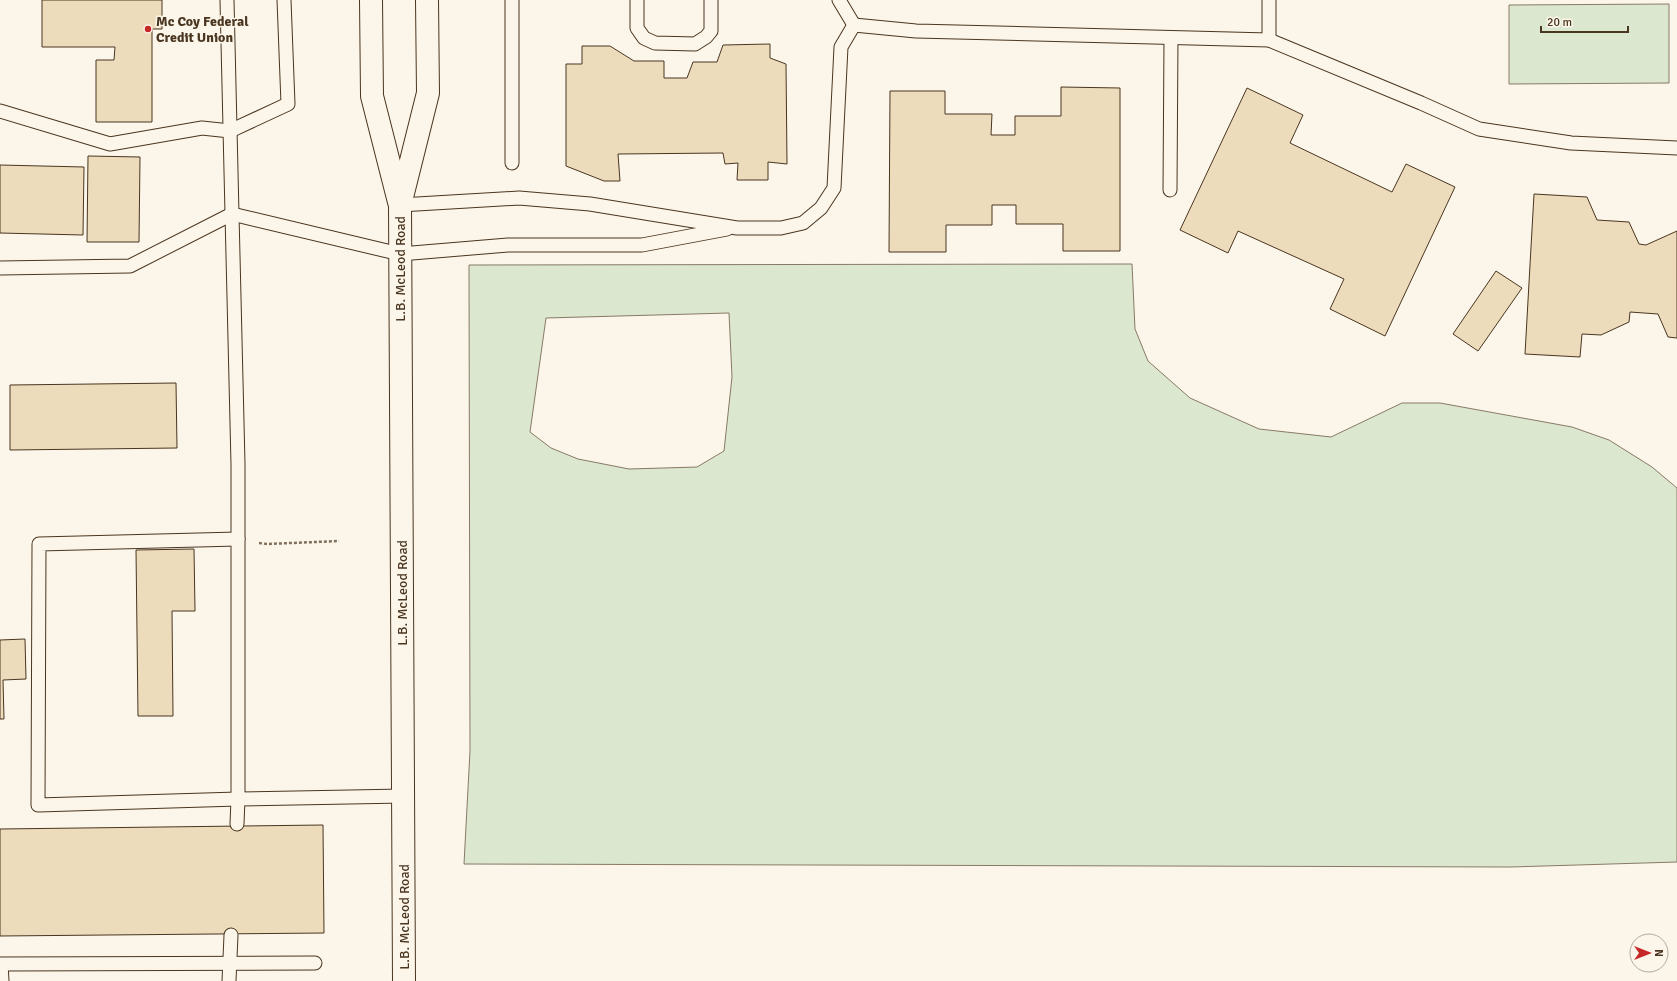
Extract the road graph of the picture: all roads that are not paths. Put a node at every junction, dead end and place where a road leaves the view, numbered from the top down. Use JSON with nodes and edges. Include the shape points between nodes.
{"nodes":[{"id":1,"x":227,"y":0,"type":"edge"},
{"id":2,"x":284,"y":0,"type":"edge"},
{"id":3,"x":371,"y":0,"type":"edge"},
{"id":4,"x":427,"y":0,"type":"edge"},
{"id":5,"x":512,"y":0,"type":"edge"},
{"id":6,"x":637,"y":0,"type":"edge"},
{"id":7,"x":711,"y":0,"type":"edge"},
{"id":8,"x":839,"y":0,"type":"edge"},
{"id":9,"x":1269,"y":0,"type":"edge"},
{"id":10,"x":854,"y":25,"type":"junction"},
{"id":11,"x":1171,"y":38,"type":"junction"},
{"id":12,"x":1269,"y":40,"type":"junction"},
{"id":13,"x":0,"y":111,"type":"edge"},
{"id":14,"x":230,"y":131,"type":"junction"},
{"id":15,"x":1677,"y":148,"type":"edge"},
{"id":16,"x":512,"y":163,"type":"dead end"},
{"id":17,"x":1170,"y":190,"type":"dead end"},
{"id":18,"x":400,"y":205,"type":"junction"},
{"id":19,"x":232,"y":214,"type":"junction"},
{"id":20,"x":737,"y":228,"type":"junction"},
{"id":21,"x":400,"y":254,"type":"junction"},
{"id":22,"x":0,"y":268,"type":"edge"},
{"id":23,"x":238,"y":540,"type":"junction"},
{"id":24,"x":404,"y":796,"type":"junction"},
{"id":25,"x":238,"y":800,"type":"junction"},
{"id":26,"x":237,"y":824,"type":"dead end"},
{"id":27,"x":231,"y":935,"type":"dead end"},
{"id":28,"x":315,"y":963,"type":"dead end"},
{"id":29,"x":230,"y":964,"type":"junction"},
{"id":30,"x":2,"y":981,"type":"edge"},
{"id":31,"x":229,"y":981,"type":"edge"},
{"id":32,"x":404,"y":981,"type":"edge"}],
"edges":[{"from":1,"to":14,"type":"lane"},
{"from":2,"to":14,"type":"lane","via":[[288,104]]},
{"from":3,"to":18,"type":"street","name":"L.B. McLeod Road","via":[[372,96]]},
{"from":4,"to":18,"type":"street","name":"L.B. McLeod Road","via":[[428,93]]},
{"from":5,"to":16,"type":"lane"},
{"from":6,"to":7,"type":"lane","via":[[637,28],[644,38],[654,43],[696,44],[711,31]]},
{"from":8,"to":10,"type":"lane"},
{"from":9,"to":12,"type":"lane"},
{"from":10,"to":11,"type":"lane","via":[[916,31]]},
{"from":10,"to":20,"type":"lane","via":[[841,47],[834,188],[821,208],[803,223],[781,228]]},
{"from":11,"to":12,"type":"lane"},
{"from":11,"to":17,"type":"lane"},
{"from":12,"to":15,"type":"lane","via":[[1479,129],[1571,142]]},
{"from":13,"to":14,"type":"lane","via":[[110,144],[202,128]]},
{"from":14,"to":19,"type":"lane"},
{"from":18,"to":20,"type":"lane","via":[[519,198],[590,204]]},
{"from":18,"to":21,"type":"street","name":"L.B. McLeod Road"},
{"from":19,"to":21,"type":"lane"},
{"from":19,"to":22,"type":"lane","via":[[130,266]]},
{"from":19,"to":23,"type":"lane"},
{"from":20,"to":21,"type":"lane","via":[[642,245],[508,245]]},
{"from":21,"to":24,"type":"street","name":"L.B. McLeod Road"},
{"from":23,"to":25,"type":"lane"},
{"from":23,"to":25,"type":"lane","via":[[39,544],[38,805]]},
{"from":24,"to":25,"type":"lane"},
{"from":24,"to":32,"type":"street","name":"L.B. McLeod Road"},
{"from":25,"to":26,"type":"lane"},
{"from":27,"to":29,"type":"lane"},
{"from":28,"to":29,"type":"lane"},
{"from":29,"to":30,"type":"lane","via":[[1,964]]},
{"from":29,"to":31,"type":"lane"}]}
